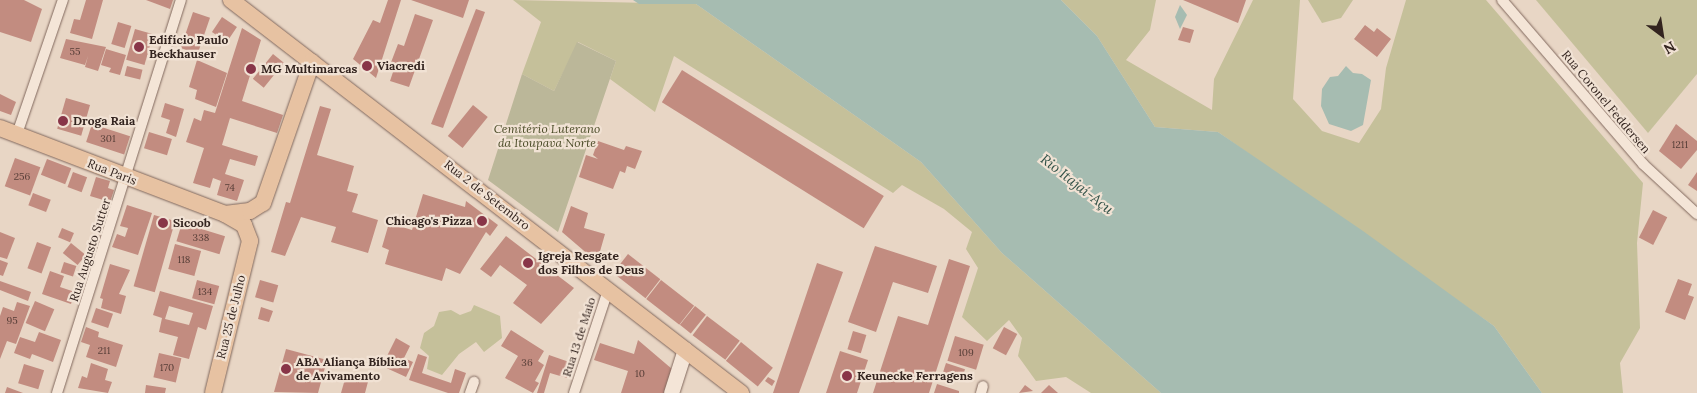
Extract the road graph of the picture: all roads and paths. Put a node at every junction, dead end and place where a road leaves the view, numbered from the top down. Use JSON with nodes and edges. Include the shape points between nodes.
{"nodes":[{"id":1,"x":63,"y":0,"type":"edge"},
{"id":2,"x":181,"y":0,"type":"edge"},
{"id":3,"x":231,"y":0,"type":"edge"},
{"id":4,"x":1502,"y":0,"type":"edge"},
{"id":5,"x":312,"y":62,"type":"junction"},
{"id":6,"x":0,"y":128,"type":"edge"},
{"id":7,"x":17,"y":134,"type":"junction"},
{"id":8,"x":126,"y":178,"type":"junction"},
{"id":9,"x":225,"y":214,"type":"junction"},
{"id":10,"x":1697,"y":214,"type":"edge"},
{"id":11,"x":250,"y":241,"type":"joint"},
{"id":12,"x":608,"y":290,"type":"junction"},
{"id":13,"x":684,"y":350,"type":"junction"},
{"id":14,"x":474,"y":382,"type":"dead end"},
{"id":15,"x":57,"y":393,"type":"edge"},
{"id":16,"x":213,"y":393,"type":"edge"},
{"id":17,"x":470,"y":393,"type":"edge"},
{"id":18,"x":574,"y":393,"type":"edge"},
{"id":19,"x":671,"y":393,"type":"edge"},
{"id":20,"x":740,"y":393,"type":"edge"}],
"edges":[{"from":1,"to":7,"type":"street"},
{"from":2,"to":8,"type":"street","name":"Rua Augusto Sutter"},
{"from":3,"to":5,"type":"main road","name":"Rua 2 de Setembro"},
{"from":4,"to":10,"type":"street","name":"Rua Coronel Feddersen","via":[[1642,164]]},
{"from":5,"to":9,"type":"main road","name":"Rua Paris","via":[[263,203],[250,211]]},
{"from":5,"to":12,"type":"main road","name":"Rua 2 de Setembro"},
{"from":6,"to":7,"type":"main road","name":"Rua Paris"},
{"from":7,"to":8,"type":"main road","name":"Rua Paris"},
{"from":8,"to":9,"type":"main road","name":"Rua Paris"},
{"from":8,"to":15,"type":"street","name":"Rua Augusto Sutter"},
{"from":9,"to":11,"type":"main road","name":"Rua Paris","via":[[244,225]]},
{"from":11,"to":16,"type":"main road","name":"Rua 25 de Julho"},
{"from":12,"to":13,"type":"main road","name":"Rua 2 de Setembro"},
{"from":12,"to":18,"type":"street","name":"Rua 13 de Maio"},
{"from":13,"to":19,"type":"street"},
{"from":13,"to":20,"type":"main road","name":"Rua 2 de Setembro"},
{"from":14,"to":17,"type":"street"}]}
